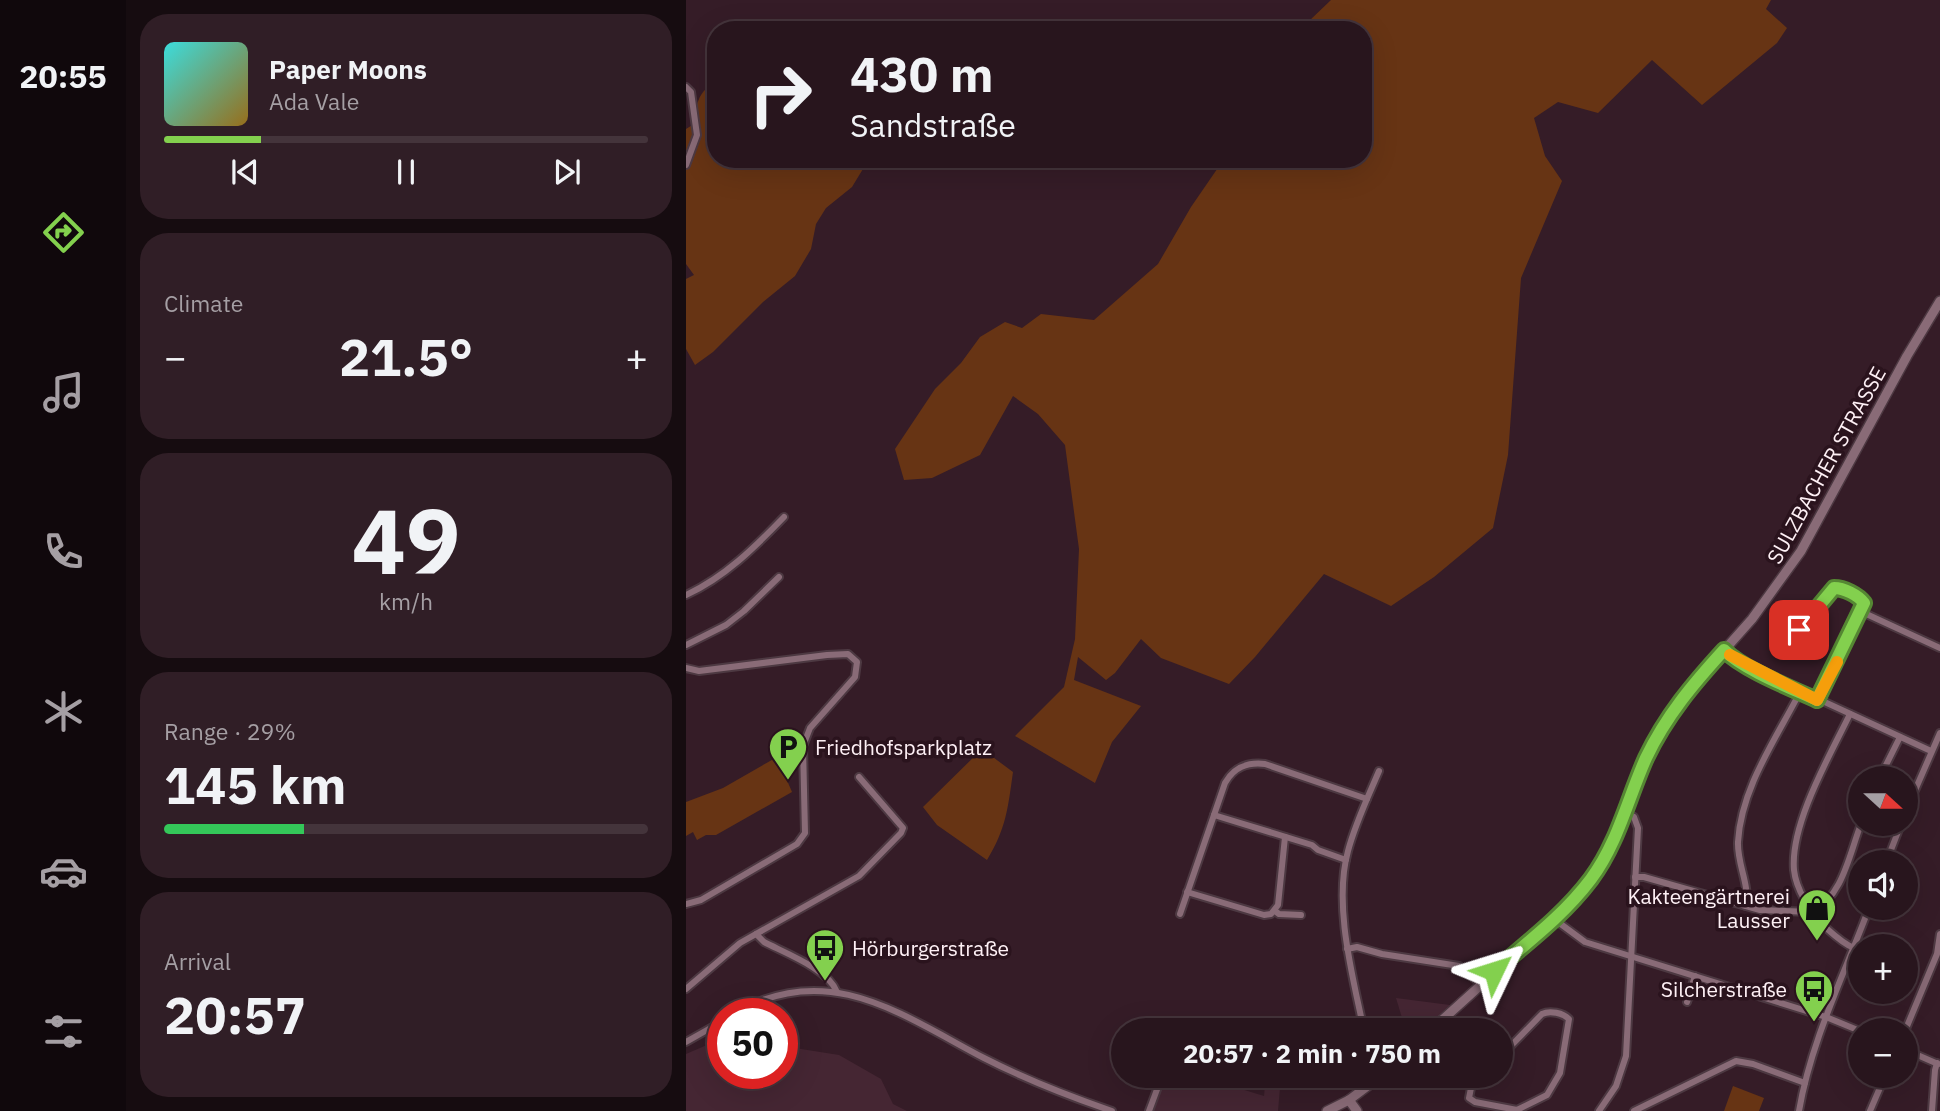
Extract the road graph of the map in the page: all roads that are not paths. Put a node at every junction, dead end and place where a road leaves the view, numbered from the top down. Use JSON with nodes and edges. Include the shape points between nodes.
{"nodes":[{"id":1,"x":686,"y":88,"type":"edge"},
{"id":2,"x":686,"y":165,"type":"edge"},
{"id":3,"x":1940,"y":301,"type":"edge"},
{"id":4,"x":783,"y":517,"type":"dead end"},
{"id":5,"x":779,"y":577,"type":"dead end"},
{"id":6,"x":686,"y":596,"type":"edge"},
{"id":7,"x":1862,"y":612,"type":"junction"},
{"id":8,"x":1799,"y":630,"type":"dead end"},
{"id":9,"x":686,"y":645,"type":"edge"},
{"id":10,"x":1940,"y":648,"type":"edge"},
{"id":11,"x":1724,"y":650,"type":"junction"},
{"id":12,"x":686,"y":668,"type":"edge"},
{"id":13,"x":1800,"y":692,"type":"junction"},
{"id":14,"x":1817,"y":700,"type":"junction"},
{"id":15,"x":1850,"y":714,"type":"junction"},
{"id":16,"x":1940,"y":733,"type":"edge"},
{"id":17,"x":1900,"y":737,"type":"junction"},
{"id":18,"x":1931,"y":751,"type":"junction"},
{"id":19,"x":1886,"y":766,"type":"edge"},
{"id":20,"x":1379,"y":771,"type":"dead end"},
{"id":21,"x":859,"y":776,"type":"dead end"},
{"id":22,"x":1918,"y":782,"type":"edge"},
{"id":23,"x":1367,"y":799,"type":"junction"},
{"id":24,"x":1625,"y":812,"type":"junction"},
{"id":25,"x":1214,"y":815,"type":"junction"},
{"id":26,"x":1285,"y":836,"type":"junction"},
{"id":27,"x":1856,"y":836,"type":"edge"},
{"id":28,"x":1346,"y":860,"type":"junction"},
{"id":29,"x":1635,"y":877,"type":"junction"},
{"id":30,"x":1187,"y":892,"type":"junction"},
{"id":31,"x":686,"y":904,"type":"edge"},
{"id":32,"x":1746,"y":906,"type":"junction"},
{"id":33,"x":1275,"y":911,"type":"junction"},
{"id":34,"x":1812,"y":912,"type":"junction"},
{"id":35,"x":1180,"y":914,"type":"dead end"},
{"id":36,"x":1301,"y":915,"type":"dead end"},
{"id":37,"x":1554,"y":919,"type":"junction"},
{"id":38,"x":757,"y":934,"type":"junction"},
{"id":39,"x":1940,"y":934,"type":"edge"},
{"id":40,"x":1848,"y":945,"type":"edge"},
{"id":41,"x":1347,"y":949,"type":"junction"},
{"id":42,"x":1630,"y":956,"type":"junction"},
{"id":43,"x":1848,"y":963,"type":"edge"},
{"id":44,"x":1695,"y":976,"type":"junction"},
{"id":45,"x":1480,"y":984,"type":"junction"},
{"id":46,"x":686,"y":989,"type":"edge"},
{"id":47,"x":836,"y":992,"type":"junction"},
{"id":48,"x":768,"y":998,"type":"edge"},
{"id":49,"x":1687,"y":1002,"type":"dead end"},
{"id":50,"x":1826,"y":1017,"type":"junction"},
{"id":51,"x":1361,"y":1018,"type":"edge"},
{"id":52,"x":1444,"y":1018,"type":"edge"},
{"id":53,"x":1910,"y":1018,"type":"edge"},
{"id":54,"x":1848,"y":1026,"type":"edge"},
{"id":55,"x":707,"y":1030,"type":"edge"},
{"id":56,"x":686,"y":1042,"type":"edge"},
{"id":57,"x":1513,"y":1044,"type":"edge"},
{"id":58,"x":1918,"y":1055,"type":"edge"},
{"id":59,"x":1939,"y":1064,"type":"edge"},
{"id":60,"x":1805,"y":1083,"type":"junction"},
{"id":61,"x":1158,"y":1088,"type":"edge"},
{"id":62,"x":1362,"y":1088,"type":"edge"},
{"id":63,"x":1471,"y":1088,"type":"edge"},
{"id":64,"x":1880,"y":1088,"type":"edge"},
{"id":65,"x":1349,"y":1100,"type":"junction"},
{"id":66,"x":1512,"y":1110,"type":"edge"},
{"id":67,"x":1112,"y":1111,"type":"edge"},
{"id":68,"x":1149,"y":1111,"type":"edge"},
{"id":69,"x":1327,"y":1111,"type":"edge"},
{"id":70,"x":1357,"y":1111,"type":"edge"},
{"id":71,"x":1599,"y":1111,"type":"edge"},
{"id":72,"x":1636,"y":1111,"type":"edge"},
{"id":73,"x":1799,"y":1111,"type":"edge"},
{"id":74,"x":1870,"y":1111,"type":"edge"},
{"id":75,"x":1932,"y":1111,"type":"edge"}],
"edges":[{"from":1,"to":2,"type":"street","via":[[691,92],[697,135]]},
{"from":3,"to":11,"type":"main road","name":"SULZBACHER STRASSE","via":[[1812,534],[1768,600]]},
{"from":4,"to":6,"type":"street","via":[[711,584]]},
{"from":5,"to":9,"type":"street","via":[[726,625]]},
{"from":7,"to":8,"type":"street","via":[[1862,600],[1834,588]]},
{"from":7,"to":10,"type":"street"},
{"from":7,"to":14,"type":"street"},
{"from":11,"to":13,"type":"street"},
{"from":11,"to":24,"type":"main road","name":"SULZBACHER STRASSE","via":[[1665,721]]},
{"from":12,"to":31,"type":"street","via":[[699,671],[848,654],[857,662],[855,677],[810,728],[803,746],[805,833],[797,844],[701,900]]},
{"from":13,"to":14,"type":"street"},
{"from":13,"to":32,"type":"street","via":[[1744,805],[1738,847]]},
{"from":14,"to":15,"type":"street"},
{"from":15,"to":17,"type":"street"},
{"from":15,"to":34,"type":"street","via":[[1798,834],[1794,869]]},
{"from":16,"to":18,"type":"street"},
{"from":17,"to":18,"type":"street"},
{"from":17,"to":19,"type":"street"},
{"from":18,"to":22,"type":"street"},
{"from":20,"to":23,"type":"street"},
{"from":21,"to":38,"type":"street","via":[[903,828],[859,876]]},
{"from":23,"to":25,"type":"street","via":[[1265,764],[1247,764],[1228,777]]},
{"from":23,"to":28,"type":"street"},
{"from":24,"to":29,"type":"street","via":[[1637,822]]},
{"from":24,"to":37,"type":"main road","name":"SULZBACHER STRASSE","via":[[1591,879]]},
{"from":25,"to":26,"type":"street"},
{"from":25,"to":30,"type":"street"},
{"from":26,"to":28,"type":"street"},
{"from":26,"to":33,"type":"street"},
{"from":27,"to":34,"type":"street","via":[[1837,887]]},
{"from":28,"to":41,"type":"street"},
{"from":29,"to":32,"type":"street"},
{"from":29,"to":42,"type":"street"},
{"from":30,"to":33,"type":"street","via":[[1264,915]]},
{"from":30,"to":35,"type":"street"},
{"from":32,"to":34,"type":"street","via":[[1773,912]]},
{"from":33,"to":36,"type":"street"},
{"from":34,"to":40,"type":"street"},
{"from":37,"to":42,"type":"street","via":[[1585,942]]},
{"from":37,"to":45,"type":"main road","name":"SULZBACHER STRASSE"},
{"from":38,"to":46,"type":"street","via":[[733,948]]},
{"from":38,"to":47,"type":"street","via":[[823,975]]},
{"from":39,"to":53,"type":"street","via":[[1937,954]]},
{"from":41,"to":45,"type":"street","via":[[1459,966]]},
{"from":41,"to":51,"type":"street"},
{"from":42,"to":44,"type":"street"},
{"from":42,"to":71,"type":"street","via":[[1626,1056],[1616,1086]]},
{"from":43,"to":50,"type":"street"},
{"from":44,"to":49,"type":"street"},
{"from":44,"to":50,"type":"street"},
{"from":45,"to":52,"type":"main road","name":"SULZBACHER STRASSE"},
{"from":47,"to":48,"type":"street"},
{"from":47,"to":67,"type":"street","via":[[867,998],[1026,1078]]},
{"from":50,"to":54,"type":"street"},
{"from":50,"to":60,"type":"street"},
{"from":55,"to":56,"type":"street"},
{"from":57,"to":66,"type":"street","via":[[1542,1014],[1562,1014],[1569,1019],[1557,1081],[1538,1101]]},
{"from":58,"to":59,"type":"street"},
{"from":59,"to":75,"type":"street"},
{"from":60,"to":72,"type":"street","via":[[1736,1061]]},
{"from":60,"to":73,"type":"street"},
{"from":61,"to":68,"type":"street"},
{"from":62,"to":65,"type":"main road"},
{"from":63,"to":66,"type":"street","via":[[1471,1100]]},
{"from":64,"to":74,"type":"street"},
{"from":65,"to":69,"type":"main road"},
{"from":65,"to":70,"type":"main road"}]}
